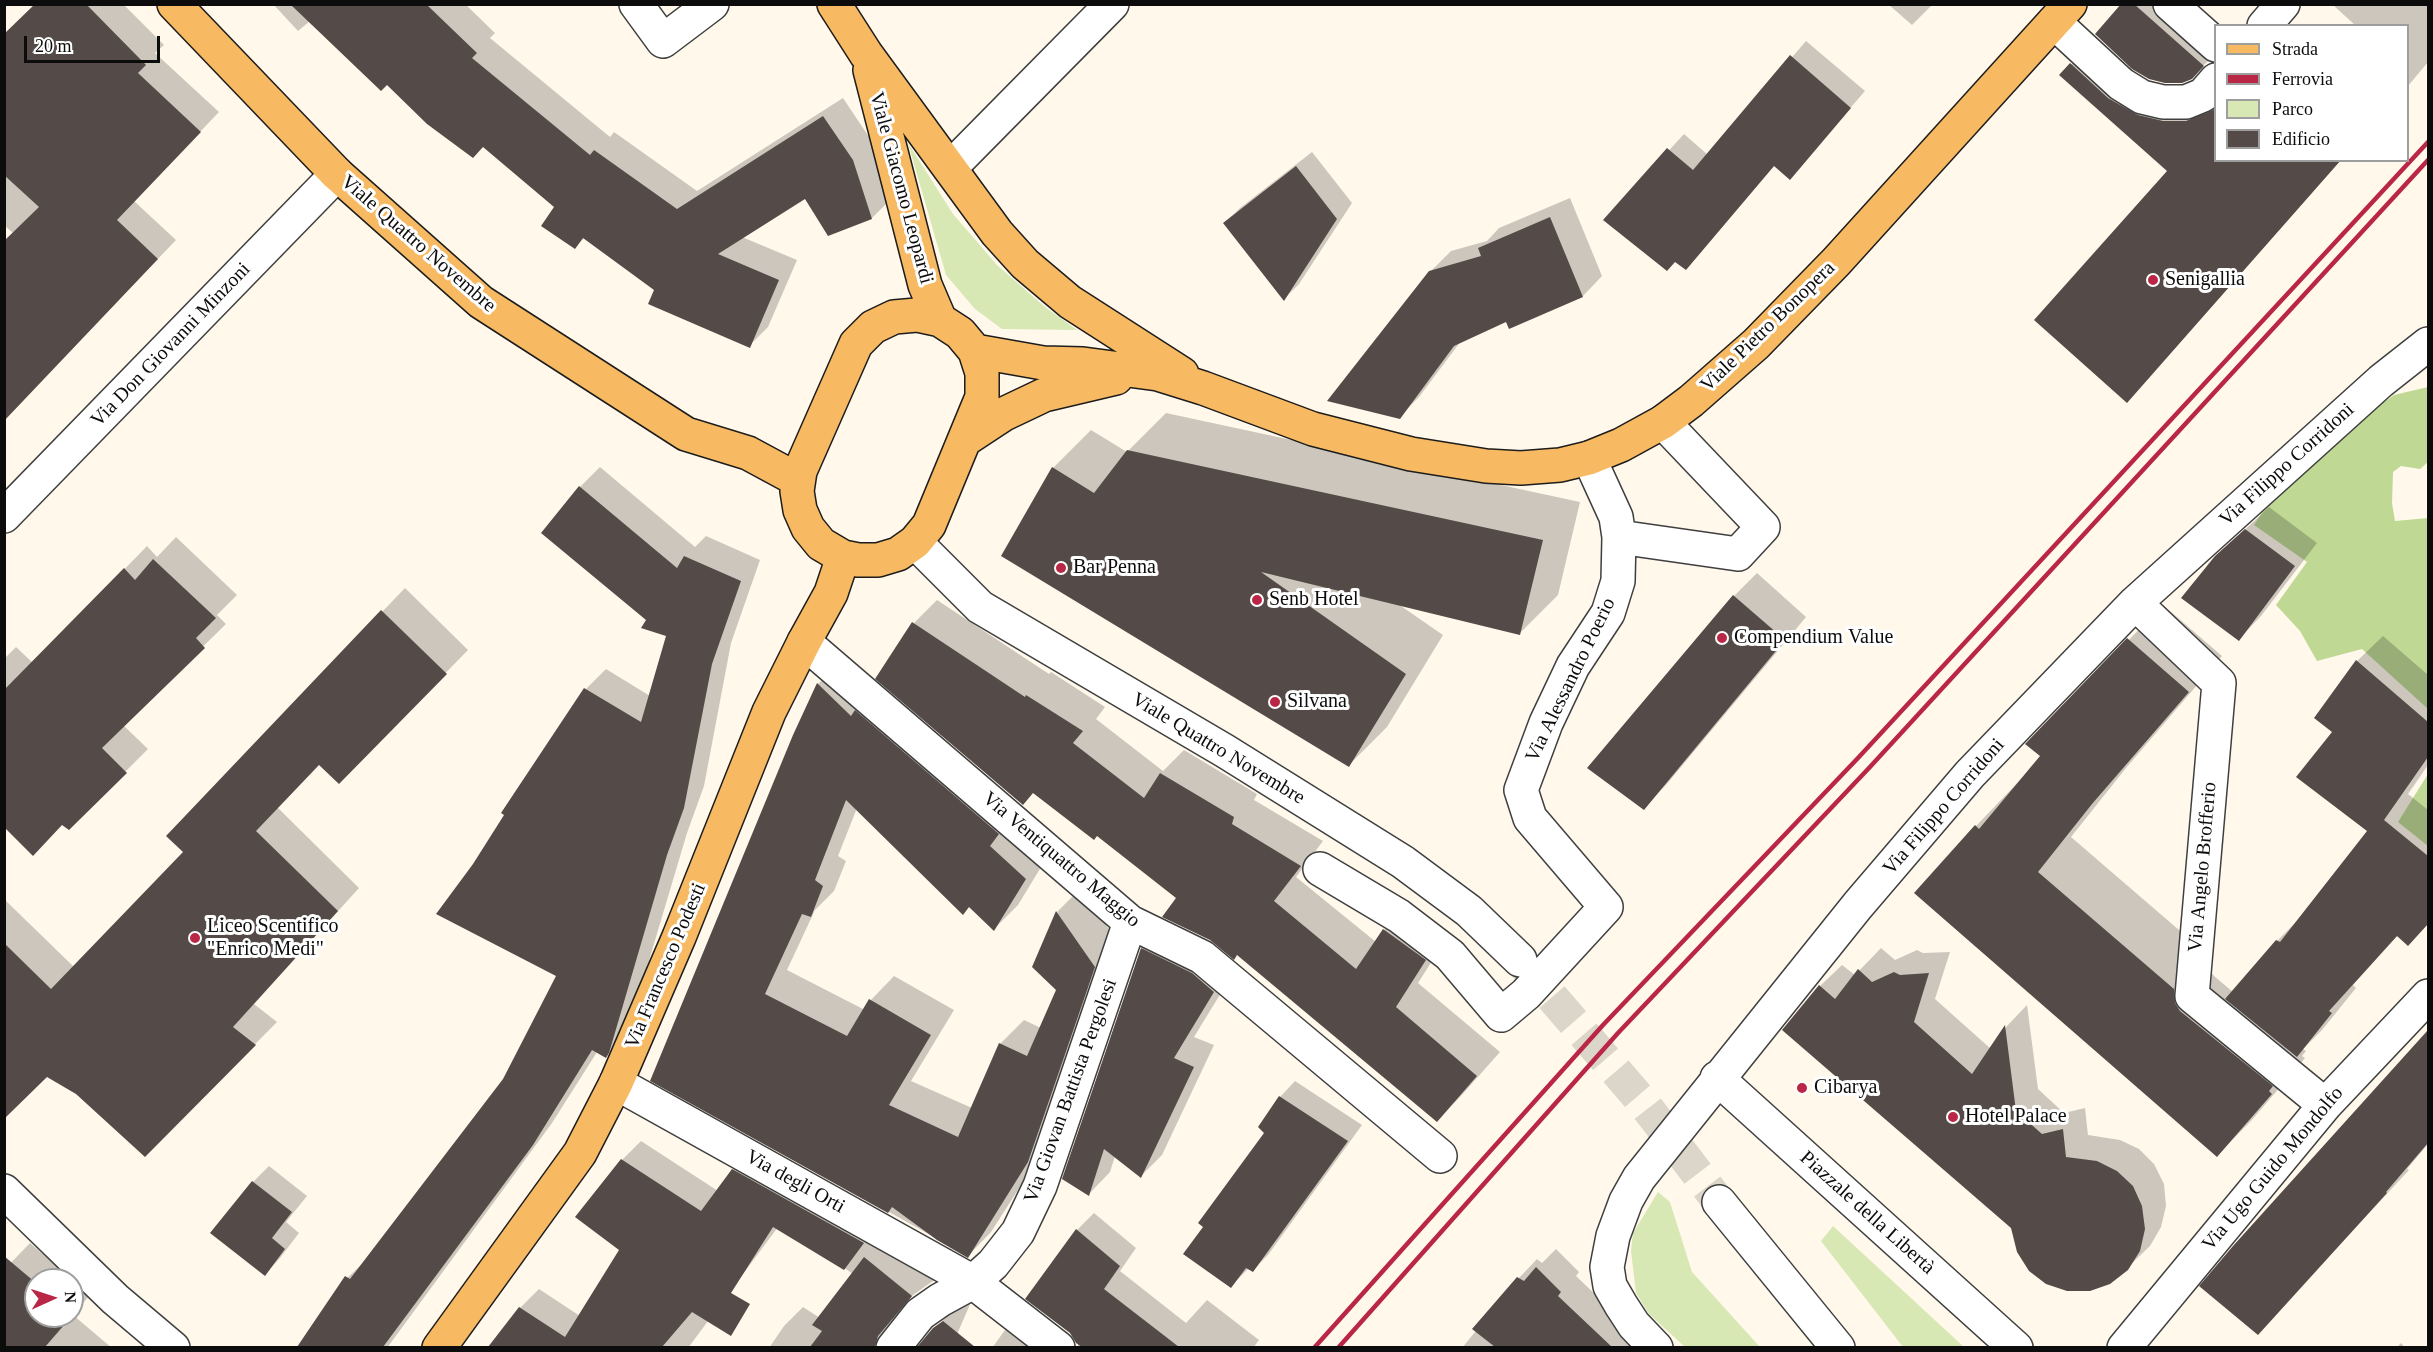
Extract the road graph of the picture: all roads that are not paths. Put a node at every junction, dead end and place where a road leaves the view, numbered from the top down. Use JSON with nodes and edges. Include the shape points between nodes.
{"nodes":[{"id":1,"x":174,"y":4,"type":"edge"},
{"id":2,"x":636,"y":4,"type":"edge"},
{"id":3,"x":712,"y":4,"type":"edge"},
{"id":4,"x":834,"y":4,"type":"edge"},
{"id":5,"x":1112,"y":4,"type":"edge"},
{"id":6,"x":2170,"y":4,"type":"edge"},
{"id":7,"x":2283,"y":4,"type":"edge"},
{"id":8,"x":2062,"y":13,"type":"edge"},
{"id":9,"x":2266,"y":24,"type":"edge"},
{"id":10,"x":2214,"y":43,"type":"edge"},
{"id":11,"x":866,"y":54,"type":"junction"},
{"id":12,"x":2214,"y":82,"type":"edge"},
{"id":13,"x":950,"y":168,"type":"junction"},
{"id":14,"x":337,"y":174,"type":"junction"},
{"id":15,"x":940,"y":320,"type":"junction"},
{"id":16,"x":2428,"y":344,"type":"edge"},
{"id":17,"x":975,"y":351,"type":"junction"},
{"id":18,"x":1144,"y":372,"type":"junction"},
{"id":19,"x":1203,"y":388,"type":"junction"},
{"id":20,"x":1663,"y":422,"type":"junction"},
{"id":21,"x":966,"y":440,"type":"junction"},
{"id":22,"x":1589,"y":458,"type":"junction"},
{"id":23,"x":798,"y":480,"type":"junction"},
{"id":24,"x":4,"y":516,"type":"edge"},
{"id":25,"x":1619,"y":537,"type":"junction"},
{"id":26,"x":915,"y":542,"type":"junction"},
{"id":27,"x":843,"y":557,"type":"junction"},
{"id":28,"x":2135,"y":603,"type":"junction"},
{"id":29,"x":804,"y":642,"type":"junction"},
{"id":30,"x":1320,"y":869,"type":"dead end"},
{"id":31,"x":1130,"y":922,"type":"junction"},
{"id":32,"x":1520,"y":960,"type":"tunnel mouth"},
{"id":33,"x":2428,"y":996,"type":"edge"},
{"id":34,"x":1718,"y":1078,"type":"junction"},
{"id":35,"x":616,"y":1083,"type":"junction"},
{"id":36,"x":2325,"y":1105,"type":"junction"},
{"id":37,"x":1440,"y":1156,"type":"dead end"},
{"id":38,"x":4,"y":1191,"type":"edge"},
{"id":39,"x":1719,"y":1202,"type":"tunnel mouth"},
{"id":40,"x":973,"y":1282,"type":"junction"},
{"id":41,"x":173,"y":1347,"type":"edge"},
{"id":42,"x":439,"y":1347,"type":"edge"},
{"id":43,"x":893,"y":1347,"type":"edge"},
{"id":44,"x":1058,"y":1347,"type":"edge"},
{"id":45,"x":1656,"y":1347,"type":"edge"},
{"id":46,"x":1838,"y":1347,"type":"edge"},
{"id":47,"x":2016,"y":1347,"type":"edge"},
{"id":48,"x":2124,"y":1347,"type":"edge"}],
"edges":[{"from":1,"to":14,"type":"main road","name":"Viale Quattro Novembre"},
{"from":2,"to":3,"type":"street","via":[[663,41]]},
{"from":4,"to":11,"type":"main road","name":"Viale Giacomo Leopardi"},
{"from":5,"to":13,"type":"street"},
{"from":6,"to":10,"type":"street"},
{"from":7,"to":9,"type":"street"},
{"from":8,"to":12,"type":"street","via":[[2121,84],[2142,97],[2186,102],[2203,95]]},
{"from":8,"to":20,"type":"main road","name":"Viale Pietro Bonopera","via":[[1788,314],[1707,388]]},
{"from":11,"to":13,"type":"main road","name":"Viale Giacomo Leopardi"},
{"from":11,"to":15,"type":"main road","name":"Viale Giacomo Leopardi","via":[[925,285]]},
{"from":13,"to":19,"type":"main road","name":"Viale Pietro Bonopera","via":[[1025,264],[1070,302]]},
{"from":14,"to":23,"type":"main road","name":"Viale Quattro Novembre","via":[[481,302],[686,434],[748,453]]},
{"from":14,"to":24,"type":"street","name":"Via Don Giovanni Minzoni"},
{"from":15,"to":17,"type":"main road","via":[[960,333]]},
{"from":15,"to":23,"type":"main road","via":[[918,315],[894,317],[873,327],[856,344]]},
{"from":16,"to":28,"type":"street","name":"Via Filippo Corridoni","via":[[2381,381]]},
{"from":17,"to":18,"type":"main road","name":"Viale Pietro Bonopera","via":[[1043,363]]},
{"from":17,"to":21,"type":"main road","via":[[982,373],[982,397]]},
{"from":18,"to":19,"type":"main road","name":"Viale Pietro Bonopera"},
{"from":18,"to":21,"type":"main road","name":"Viale Pietro Bonopera","via":[[1044,395],[1004,414]]},
{"from":19,"to":22,"type":"main road","name":"Viale Pietro Bonopera","via":[[1312,429],[1411,454],[1521,468]]},
{"from":20,"to":22,"type":"main road","name":"Viale Pietro Bonopera"},
{"from":20,"to":25,"type":"street","via":[[1763,527],[1738,554]]},
{"from":21,"to":26,"type":"main road","via":[[928,525]]},
{"from":22,"to":25,"type":"street","name":"Via Alessandro Poerio","via":[[1616,517]]},
{"from":23,"to":27,"type":"main road","via":[[800,510],[808,528],[821,544]]},
{"from":25,"to":30,"type":"street","name":"Via Alessandro Poerio","via":[[1618,581],[1608,613],[1573,666],[1521,790],[1530,818],[1606,907],[1502,1015],[1450,955],[1399,916]]},
{"from":26,"to":27,"type":"main road","via":[[898,554],[878,560]]},
{"from":26,"to":32,"type":"street","name":"Viale Quattro Novembre","via":[[980,607],[1225,751],[1403,862],[1469,911]]},
{"from":27,"to":29,"type":"main road","name":"Via Francesco Podesti","via":[[831,592]]},
{"from":28,"to":34,"type":"street","name":"Via Filippo Corridoni","via":[[1970,774]]},
{"from":28,"to":36,"type":"street","name":"Via Angelo Brofferio","via":[[2219,683],[2192,996]]},
{"from":29,"to":31,"type":"street","name":"Via Ventiquattro Maggio"},
{"from":29,"to":35,"type":"main road","name":"Via Francesco Podesti","via":[[770,712]]},
{"from":31,"to":37,"type":"street","name":"Via Ventiquattro Maggio","via":[[1202,957]]},
{"from":31,"to":40,"type":"street","name":"Via Giovan Battista Pergolesi","via":[[1040,1186],[1018,1232]]},
{"from":33,"to":36,"type":"street","name":"Via Ugo Guido Mondolfo"},
{"from":34,"to":45,"type":"street","name":"Via Filippo Corridoni","via":[[1639,1178],[1613,1236],[1607,1267],[1610,1286],[1634,1324]]},
{"from":34,"to":47,"type":"street","name":"Piazzale della Libertà"},
{"from":35,"to":40,"type":"street","name":"Via degli Orti"},
{"from":35,"to":42,"type":"main road","name":"Via Francesco Podesti","via":[[580,1152]]},
{"from":36,"to":48,"type":"street","name":"Via Ugo Guido Mondolfo"},
{"from":38,"to":41,"type":"street","via":[[115,1299]]},
{"from":39,"to":46,"type":"street"},
{"from":40,"to":43,"type":"street","name":"Via Giovan Battista Pergolesi","via":[[920,1314]]},
{"from":40,"to":44,"type":"street","name":"Via degli Orti"}]}
